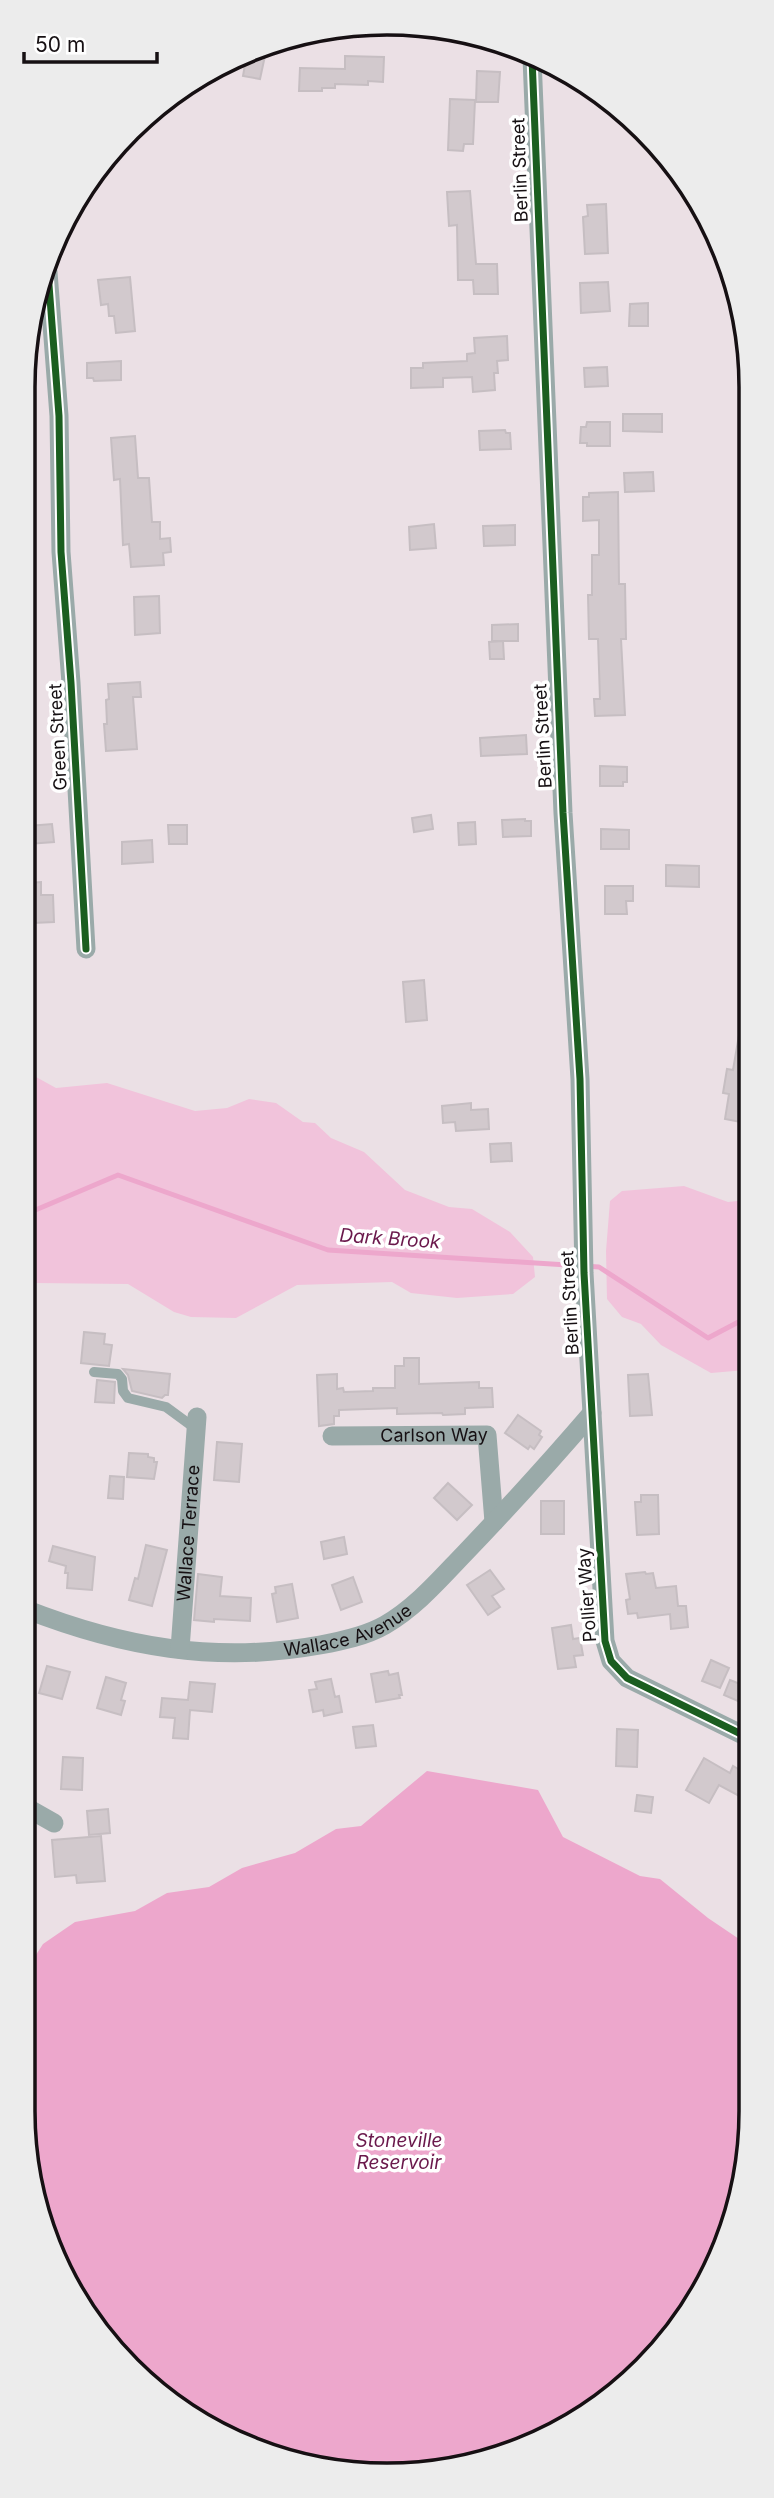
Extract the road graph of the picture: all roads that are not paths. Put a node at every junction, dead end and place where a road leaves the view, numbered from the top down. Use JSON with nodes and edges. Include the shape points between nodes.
{"nodes":[{"id":1,"x":533,"y":67,"type":"edge"},
{"id":2,"x":49,"y":289,"type":"edge"},
{"id":3,"x":86,"y":949,"type":"dead end"},
{"id":4,"x":94,"y":1372,"type":"dead end"},
{"id":5,"x":592,"y":1413,"type":"junction"},
{"id":6,"x":197,"y":1423,"type":"joint"},
{"id":7,"x":332,"y":1436,"type":"dead end"},
{"id":8,"x":495,"y":1522,"type":"junction"},
{"id":9,"x":35,"y":1613,"type":"edge"},
{"id":10,"x":180,"y":1649,"type":"junction"},
{"id":11,"x":739,"y":1733,"type":"edge"},
{"id":12,"x":35,"y":1812,"type":"edge"},
{"id":13,"x":54,"y":1823,"type":"dead end"}],
"edges":[{"from":1,"to":5,"type":"street","name":"Berlin Street"},
{"from":2,"to":3,"type":"street","name":"Green Street"},
{"from":4,"to":6,"type":"lane","via":[[118,1374],[128,1398],[166,1407]]},
{"from":5,"to":8,"type":"street","name":"Wallace Avenue"},
{"from":5,"to":11,"type":"street","name":"Pollier Way","via":[[604,1628],[611,1661],[627,1678]]},
{"from":6,"to":10,"type":"street","name":"Wallace Terrace"},
{"from":7,"to":8,"type":"street","name":"Carlson Way","via":[[487,1435]]},
{"from":8,"to":10,"type":"street","name":"Wallace Avenue","via":[[416,1603],[383,1627],[283,1651]]},
{"from":9,"to":10,"type":"street","name":"Wallace Avenue","via":[[118,1640]]},
{"from":12,"to":13,"type":"street"}]}
